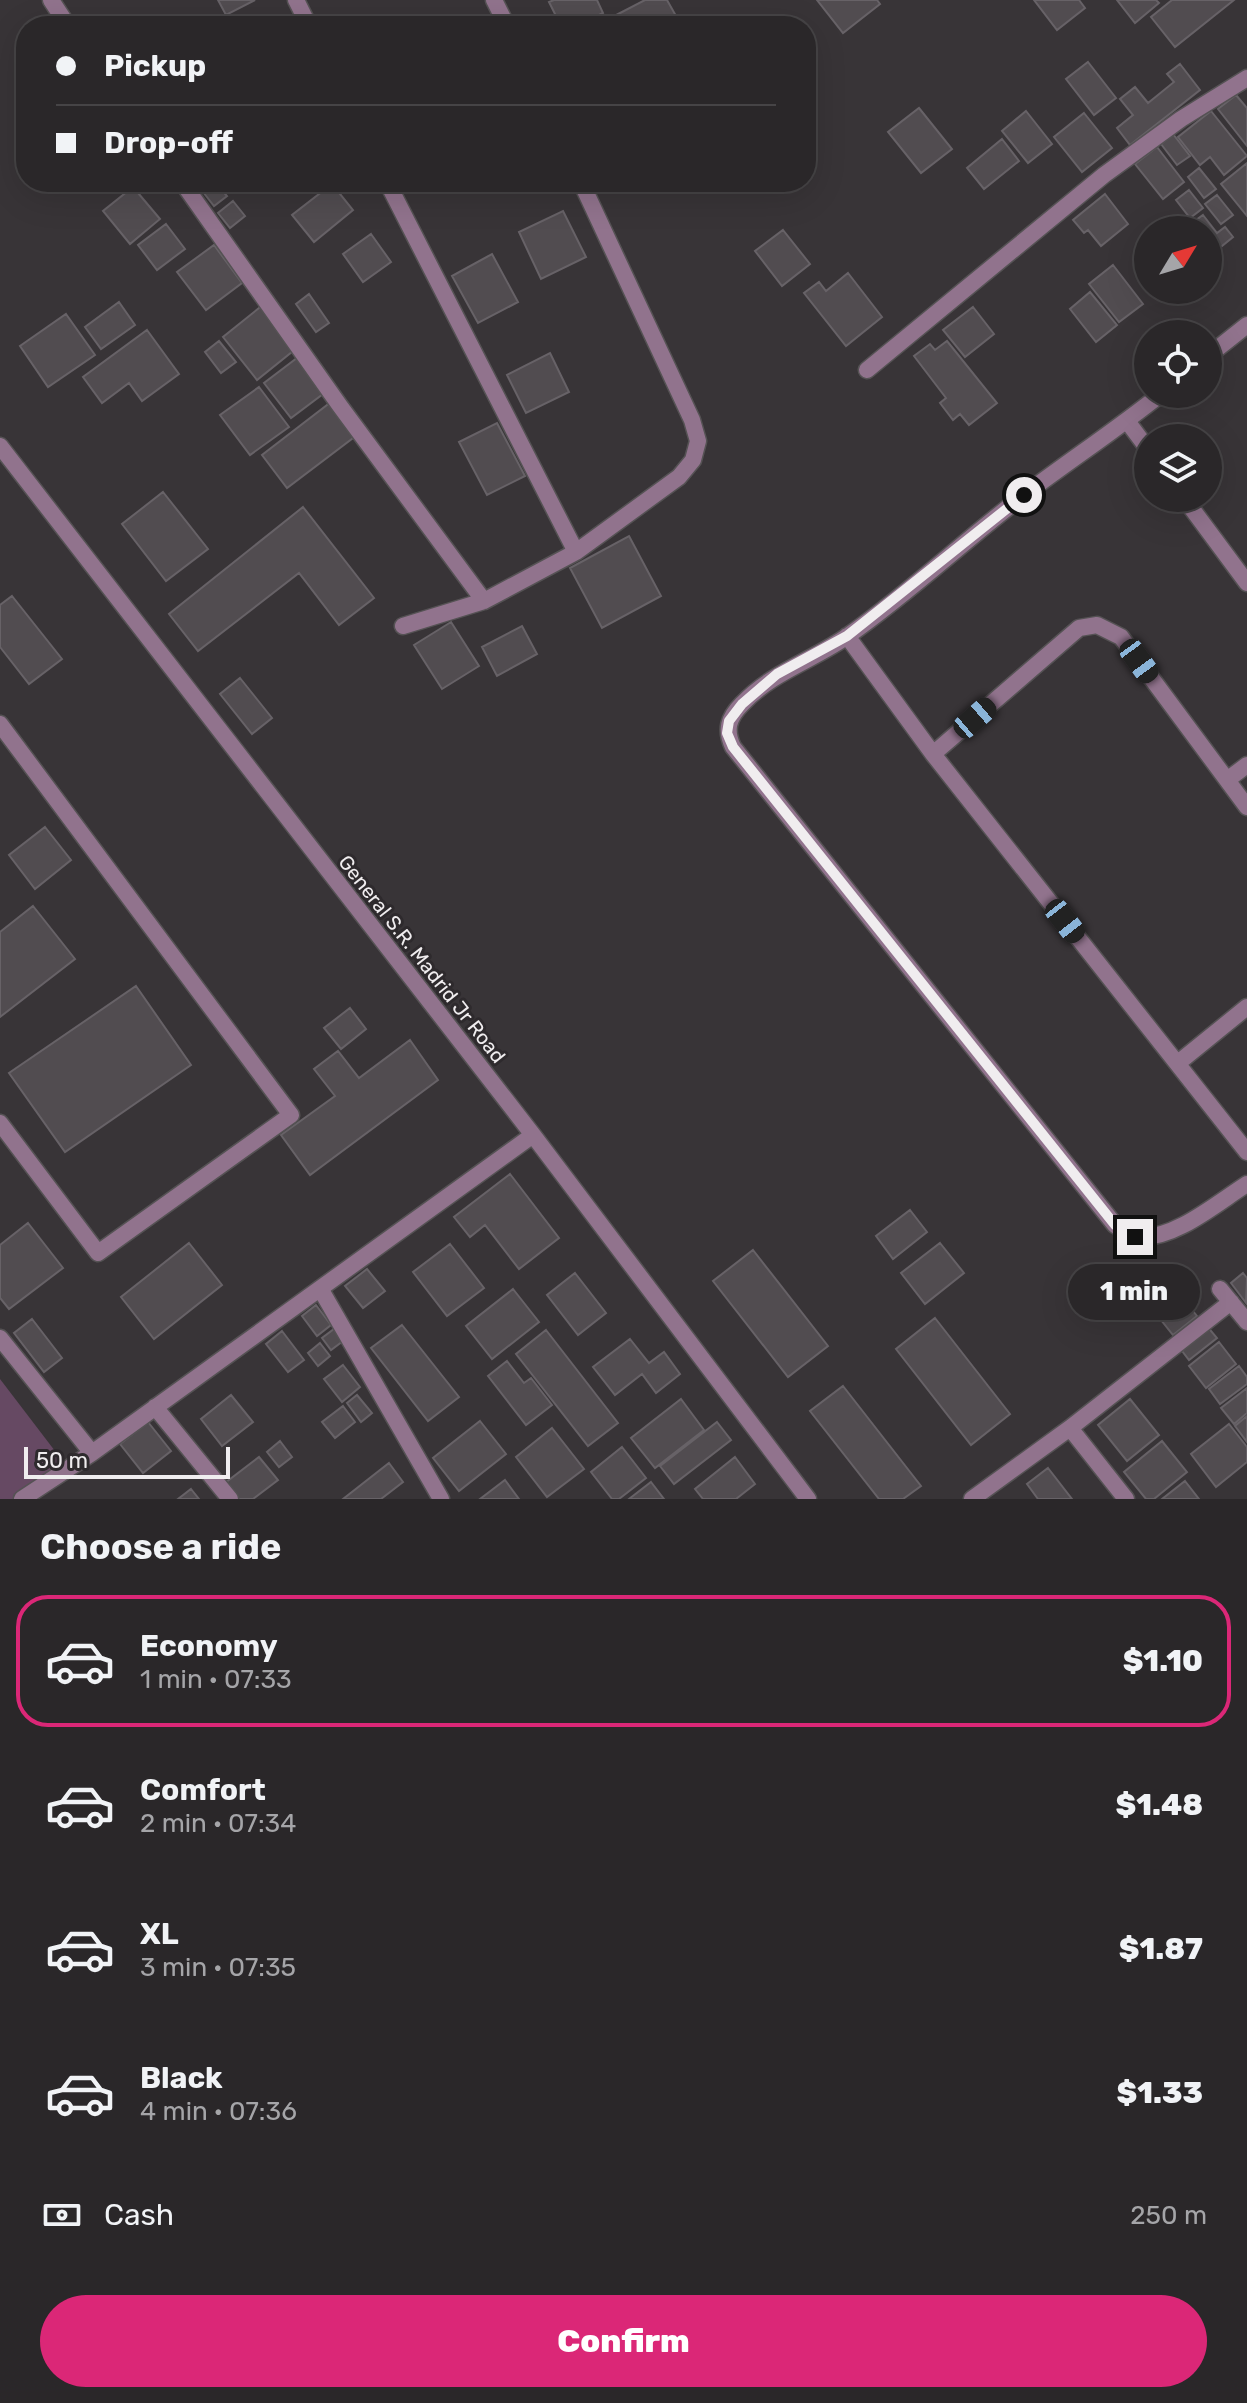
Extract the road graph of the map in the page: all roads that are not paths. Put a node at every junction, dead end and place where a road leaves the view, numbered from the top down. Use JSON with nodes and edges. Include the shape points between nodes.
{"nodes":[{"id":1,"x":1247,"y":78,"type":"edge"},
{"id":2,"x":189,"y":192,"type":"edge"},
{"id":3,"x":392,"y":192,"type":"edge"},
{"id":4,"x":586,"y":192,"type":"edge"},
{"id":5,"x":1247,"y":325,"type":"edge"},
{"id":6,"x":1222,"y":345,"type":"edge"},
{"id":7,"x":867,"y":370,"type":"dead end"},
{"id":8,"x":1143,"y":408,"type":"edge"},
{"id":9,"x":1127,"y":421,"type":"junction"},
{"id":10,"x":1134,"y":430,"type":"edge"},
{"id":11,"x":0,"y":446,"type":"edge"},
{"id":12,"x":1194,"y":512,"type":"edge"},
{"id":13,"x":576,"y":552,"type":"junction"},
{"id":14,"x":1247,"y":583,"type":"edge"},
{"id":15,"x":484,"y":601,"type":"junction"},
{"id":16,"x":403,"y":626,"type":"dead end"},
{"id":17,"x":847,"y":636,"type":"junction"},
{"id":18,"x":0,"y":724,"type":"edge"},
{"id":19,"x":933,"y":754,"type":"junction"},
{"id":20,"x":1247,"y":765,"type":"edge"},
{"id":21,"x":1227,"y":780,"type":"junction"},
{"id":22,"x":1247,"y":807,"type":"edge"},
{"id":23,"x":1247,"y":1007,"type":"edge"},
{"id":24,"x":1178,"y":1063,"type":"junction"},
{"id":25,"x":0,"y":1123,"type":"edge"},
{"id":26,"x":533,"y":1135,"type":"junction"},
{"id":27,"x":1247,"y":1152,"type":"edge"},
{"id":28,"x":1247,"y":1184,"type":"edge"},
{"id":29,"x":321,"y":1290,"type":"junction"},
{"id":30,"x":1247,"y":1322,"type":"edge"},
{"id":31,"x":0,"y":1338,"type":"edge"},
{"id":32,"x":155,"y":1407,"type":"junction"},
{"id":33,"x":1070,"y":1428,"type":"junction"},
{"id":34,"x":92,"y":1453,"type":"junction"},
{"id":35,"x":22,"y":1499,"type":"edge"},
{"id":36,"x":230,"y":1499,"type":"edge"},
{"id":37,"x":441,"y":1499,"type":"edge"},
{"id":38,"x":808,"y":1499,"type":"edge"},
{"id":39,"x":972,"y":1499,"type":"edge"},
{"id":40,"x":1126,"y":1499,"type":"edge"}],
"edges":[{"from":1,"to":7,"type":"street","via":[[1104,175]]},
{"from":2,"to":15,"type":"street"},
{"from":3,"to":13,"type":"street"},
{"from":4,"to":13,"type":"street","via":[[698,441],[693,460],[679,477]]},
{"from":5,"to":6,"type":"street"},
{"from":8,"to":9,"type":"street"},
{"from":9,"to":10,"type":"street"},
{"from":9,"to":17,"type":"street","via":[[1024,495]]},
{"from":11,"to":26,"type":"street","name":"General S.R. Madrid Jr Road"},
{"from":12,"to":14,"type":"street"},
{"from":13,"to":15,"type":"street"},
{"from":15,"to":16,"type":"street"},
{"from":17,"to":19,"type":"street"},
{"from":17,"to":28,"type":"street","via":[[777,674],[742,704],[729,721],[733,747],[1115,1225],[1135,1237],[1161,1234]]},
{"from":18,"to":25,"type":"street","via":[[291,1115],[98,1253]]},
{"from":19,"to":21,"type":"street","via":[[1079,628],[1097,625],[1121,637]]},
{"from":19,"to":24,"type":"street"},
{"from":20,"to":21,"type":"street"},
{"from":21,"to":22,"type":"street"},
{"from":23,"to":24,"type":"street"},
{"from":24,"to":27,"type":"street"},
{"from":26,"to":29,"type":"street"},
{"from":26,"to":38,"type":"street","name":"General S.R. Madrid Jr Road"},
{"from":29,"to":32,"type":"street"},
{"from":29,"to":37,"type":"street"},
{"from":30,"to":33,"type":"street","via":[[1225,1296]]},
{"from":31,"to":34,"type":"street"},
{"from":32,"to":34,"type":"street"},
{"from":32,"to":36,"type":"street"},
{"from":33,"to":39,"type":"street"},
{"from":33,"to":40,"type":"street"},
{"from":34,"to":35,"type":"street"}]}
